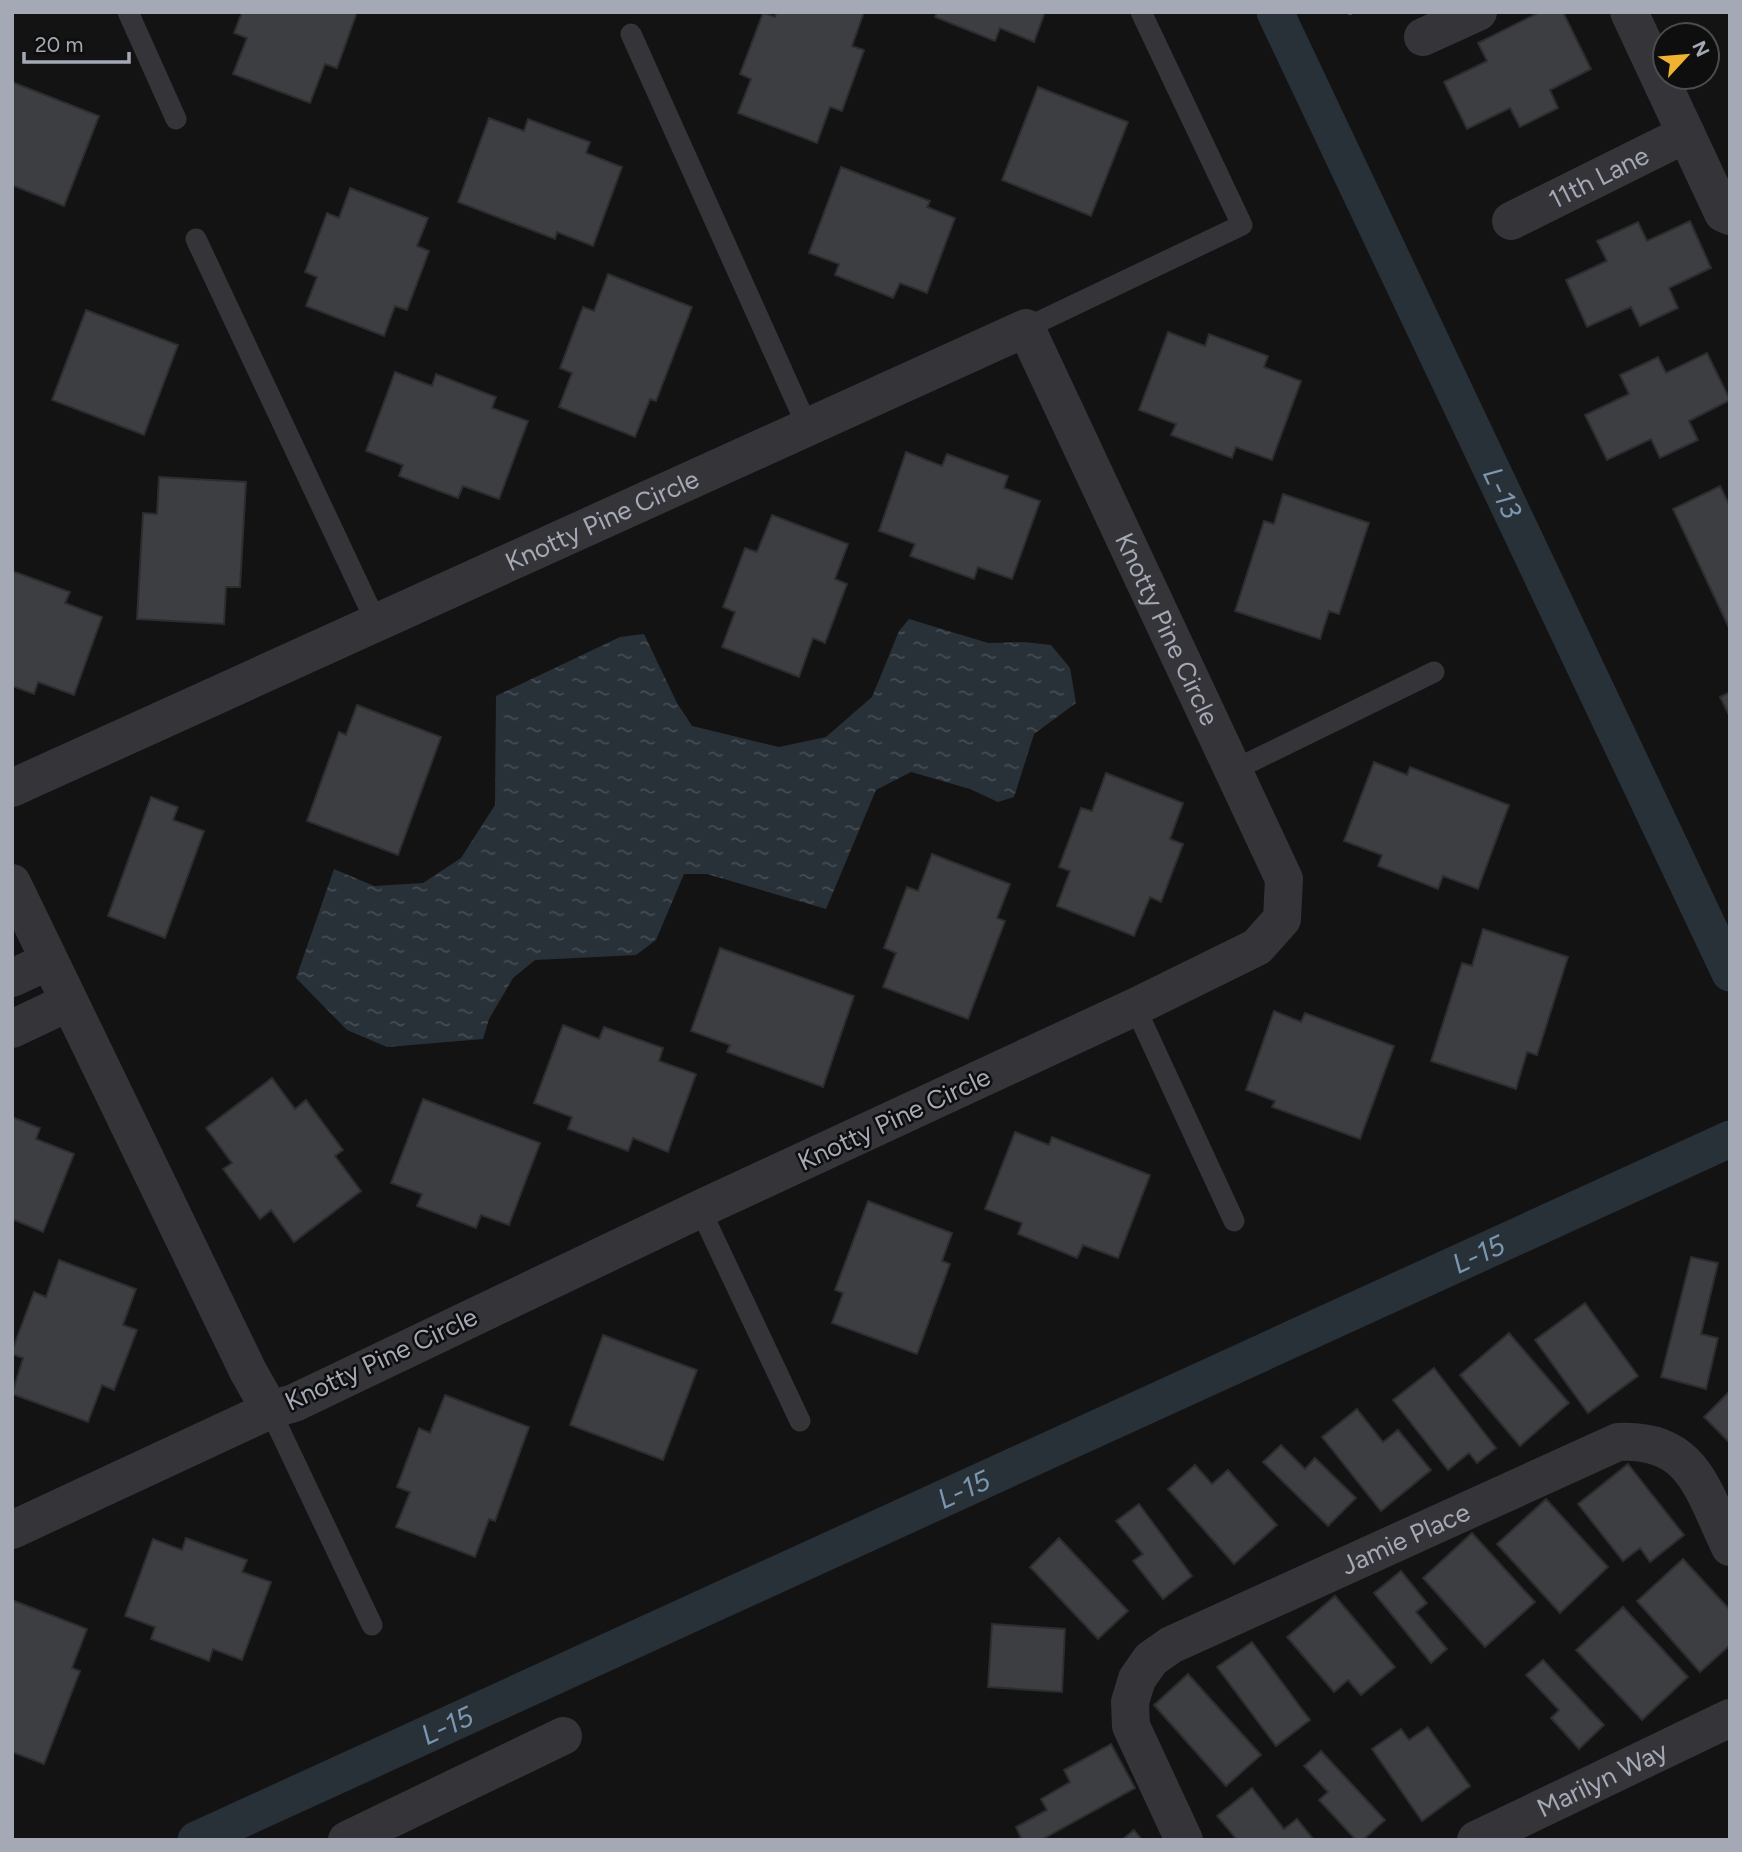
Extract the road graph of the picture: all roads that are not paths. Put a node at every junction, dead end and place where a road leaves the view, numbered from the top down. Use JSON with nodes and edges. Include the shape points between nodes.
{"nodes":[{"id":1,"x":128,"y":12,"type":"edge"},
{"id":2,"x":1141,"y":12,"type":"edge"},
{"id":3,"x":1478,"y":12,"type":"edge"},
{"id":4,"x":1629,"y":12,"type":"edge"},
{"id":5,"x":631,"y":34,"type":"dead end"},
{"id":6,"x":1423,"y":37,"type":"dead end"},
{"id":7,"x":176,"y":119,"type":"dead end"},
{"id":8,"x":1686,"y":134,"type":"junction"},
{"id":9,"x":1730,"y":216,"type":"edge"},
{"id":10,"x":1511,"y":221,"type":"dead end"},
{"id":11,"x":196,"y":239,"type":"dead end"},
{"id":12,"x":1026,"y":328,"type":"junction"},
{"id":13,"x":808,"y":428,"type":"junction"},
{"id":14,"x":377,"y":624,"type":"junction"},
{"id":15,"x":1434,"y":672,"type":"dead end"},
{"id":16,"x":1234,"y":770,"type":"junction"},
{"id":17,"x":12,"y":788,"type":"edge"},
{"id":18,"x":12,"y":883,"type":"edge"},
{"id":19,"x":49,"y":961,"type":"junction"},
{"id":20,"x":12,"y":978,"type":"edge"},
{"id":21,"x":69,"y":1002,"type":"junction"},
{"id":22,"x":1135,"y":1007,"type":"junction"},
{"id":23,"x":12,"y":1029,"type":"edge"},
{"id":24,"x":700,"y":1209,"type":"junction"},
{"id":25,"x":1234,"y":1221,"type":"dead end"},
{"id":26,"x":270,"y":1410,"type":"junction"},
{"id":27,"x":800,"y":1421,"type":"dead end"},
{"id":28,"x":12,"y":1530,"type":"edge"},
{"id":29,"x":1730,"y":1546,"type":"edge"},
{"id":30,"x":372,"y":1625,"type":"dead end"},
{"id":31,"x":1730,"y":1718,"type":"edge"},
{"id":32,"x":563,"y":1736,"type":"dead end"},
{"id":33,"x":346,"y":1840,"type":"edge"},
{"id":34,"x":1184,"y":1840,"type":"edge"},
{"id":35,"x":1476,"y":1840,"type":"edge"}],
"edges":[{"from":1,"to":7,"type":"lane"},
{"from":2,"to":12,"type":"lane","via":[[1242,225]]},
{"from":3,"to":6,"type":"street"},
{"from":4,"to":8,"type":"street"},
{"from":5,"to":13,"type":"lane"},
{"from":8,"to":9,"type":"street","via":[[1723,212]]},
{"from":8,"to":10,"type":"street","name":"11th Lane"},
{"from":11,"to":14,"type":"lane"},
{"from":12,"to":13,"type":"street","name":"Knotty Pine Circle"},
{"from":12,"to":16,"type":"street","name":"Knotty Pine Circle"},
{"from":13,"to":14,"type":"street","name":"Knotty Pine Circle"},
{"from":14,"to":17,"type":"street","name":"Knotty Pine Circle"},
{"from":15,"to":16,"type":"lane"},
{"from":16,"to":22,"type":"street","name":"Knotty Pine Circle","via":[[1284,879],[1282,919],[1257,947]]},
{"from":18,"to":19,"type":"street","name":"Knotty Pine Circle"},
{"from":19,"to":20,"type":"street"},
{"from":19,"to":21,"type":"street","name":"Knotty Pine Circle"},
{"from":21,"to":23,"type":"street"},
{"from":21,"to":26,"type":"street","name":"Knotty Pine Circle"},
{"from":22,"to":24,"type":"street","name":"Knotty Pine Circle"},
{"from":22,"to":25,"type":"lane"},
{"from":24,"to":26,"type":"street","name":"Knotty Pine Circle","via":[[294,1403]]},
{"from":24,"to":27,"type":"lane"},
{"from":26,"to":28,"type":"street","name":"Knotty Pine Circle"},
{"from":26,"to":30,"type":"lane"},
{"from":29,"to":34,"type":"street","name":"Jamie Place","via":[[1684,1461],[1665,1447],[1642,1441],[1618,1442],[1171,1645],[1151,1659],[1137,1679],[1130,1702],[1131,1726]]},
{"from":31,"to":35,"type":"street","name":"Marilyn Way"},
{"from":32,"to":33,"type":"street"}]}
